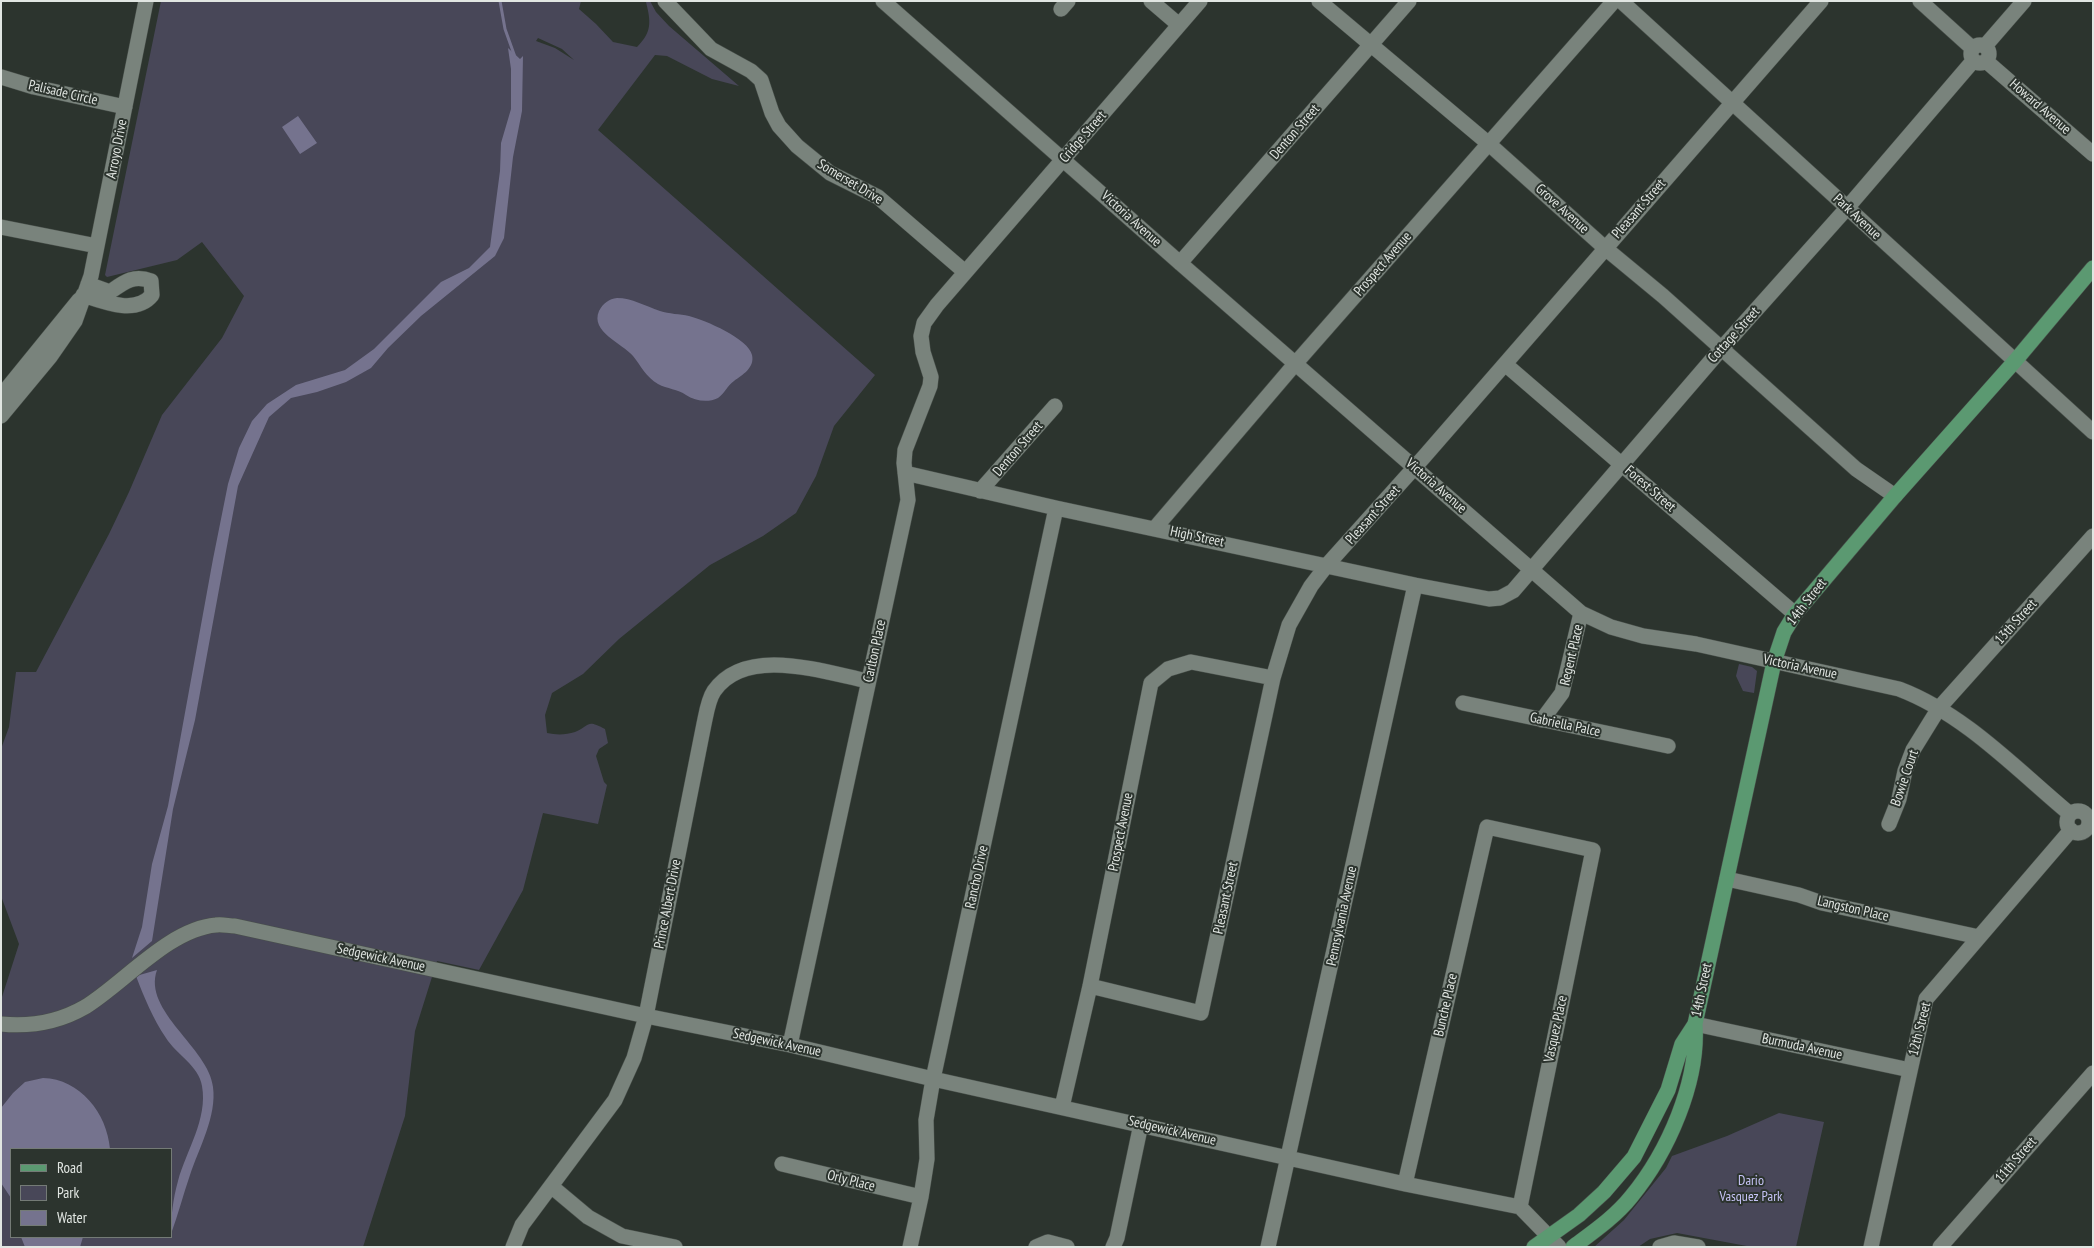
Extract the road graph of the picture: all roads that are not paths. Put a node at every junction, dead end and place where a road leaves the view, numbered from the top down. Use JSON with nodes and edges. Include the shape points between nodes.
{"nodes":[{"id":1,"x":146,"y":1,"type":"edge"},
{"id":2,"x":665,"y":1,"type":"edge"},
{"id":3,"x":883,"y":1,"type":"edge"},
{"id":4,"x":1151,"y":1,"type":"edge"},
{"id":5,"x":1200,"y":1,"type":"edge"},
{"id":6,"x":1319,"y":1,"type":"edge"},
{"id":7,"x":1410,"y":1,"type":"edge"},
{"id":8,"x":1614,"y":1,"type":"edge"},
{"id":9,"x":1621,"y":1,"type":"edge"},
{"id":10,"x":1821,"y":1,"type":"edge"},
{"id":11,"x":1920,"y":1,"type":"edge"},
{"id":12,"x":2024,"y":1,"type":"edge"},
{"id":13,"x":901,"y":7,"type":"edge"},
{"id":14,"x":1179,"y":25,"type":"junction"},
{"id":15,"x":1370,"y":46,"type":"junction"},
{"id":16,"x":1979,"y":54,"type":"junction"},
{"id":17,"x":1,"y":77,"type":"edge"},
{"id":18,"x":1733,"y":102,"type":"junction"},
{"id":19,"x":125,"y":107,"type":"junction"},
{"id":20,"x":1489,"y":144,"type":"junction"},
{"id":21,"x":2093,"y":154,"type":"edge"},
{"id":22,"x":1064,"y":160,"type":"junction"},
{"id":23,"x":1847,"y":208,"type":"junction"},
{"id":24,"x":1,"y":227,"type":"edge"},
{"id":25,"x":97,"y":246,"type":"junction"},
{"id":26,"x":1605,"y":248,"type":"junction"},
{"id":27,"x":1180,"y":263,"type":"junction"},
{"id":28,"x":2093,"y":268,"type":"edge"},
{"id":29,"x":964,"y":272,"type":"junction"},
{"id":30,"x":1722,"y":348,"type":"junction"},
{"id":31,"x":2015,"y":361,"type":"junction"},
{"id":32,"x":1295,"y":364,"type":"junction"},
{"id":33,"x":1505,"y":364,"type":"junction"},
{"id":34,"x":7,"y":391,"type":"edge"},
{"id":35,"x":1055,"y":406,"type":"dead end"},
{"id":36,"x":1,"y":416,"type":"edge"},
{"id":37,"x":2093,"y":432,"type":"edge"},
{"id":38,"x":1622,"y":465,"type":"junction"},
{"id":39,"x":1415,"y":468,"type":"junction"},
{"id":40,"x":905,"y":473,"type":"junction"},
{"id":41,"x":980,"y":492,"type":"junction"},
{"id":42,"x":1895,"y":496,"type":"junction"},
{"id":43,"x":1056,"y":508,"type":"junction"},
{"id":44,"x":1155,"y":528,"type":"junction"},
{"id":45,"x":2093,"y":536,"type":"edge"},
{"id":46,"x":1327,"y":565,"type":"junction"},
{"id":47,"x":1531,"y":569,"type":"junction"},
{"id":48,"x":1415,"y":586,"type":"junction"},
{"id":49,"x":1489,"y":599,"type":"joint"},
{"id":50,"x":1581,"y":613,"type":"junction"},
{"id":51,"x":1795,"y":614,"type":"junction"},
{"id":52,"x":1774,"y":662,"type":"junction"},
{"id":53,"x":1273,"y":678,"type":"junction"},
{"id":54,"x":868,"y":681,"type":"junction"},
{"id":55,"x":1463,"y":703,"type":"dead end"},
{"id":56,"x":1939,"y":708,"type":"junction"},
{"id":57,"x":1542,"y":720,"type":"junction"},
{"id":58,"x":1668,"y":746,"type":"dead end"},
{"id":59,"x":2083,"y":821,"type":"edge"},
{"id":60,"x":1889,"y":824,"type":"dead end"},
{"id":61,"x":1487,"y":827,"type":"joint"},
{"id":62,"x":1727,"y":879,"type":"junction"},
{"id":63,"x":1979,"y":937,"type":"junction"},
{"id":64,"x":1090,"y":986,"type":"junction"},
{"id":65,"x":646,"y":1016,"type":"junction"},
{"id":66,"x":1,"y":1024,"type":"edge"},
{"id":67,"x":1695,"y":1024,"type":"junction"},
{"id":68,"x":790,"y":1045,"type":"junction"},
{"id":69,"x":1910,"y":1070,"type":"junction"},
{"id":70,"x":2093,"y":1073,"type":"edge"},
{"id":71,"x":933,"y":1079,"type":"junction"},
{"id":72,"x":1062,"y":1107,"type":"junction"},
{"id":73,"x":1141,"y":1124,"type":"junction"},
{"id":74,"x":1288,"y":1157,"type":"junction"},
{"id":75,"x":782,"y":1164,"type":"dead end"},
{"id":76,"x":1405,"y":1184,"type":"junction"},
{"id":77,"x":551,"y":1186,"type":"junction"},
{"id":78,"x":921,"y":1197,"type":"junction"},
{"id":79,"x":1520,"y":1207,"type":"junction"},
{"id":80,"x":1554,"y":1242,"type":"edge"},
{"id":81,"x":513,"y":1247,"type":"edge"},
{"id":82,"x":675,"y":1247,"type":"edge"},
{"id":83,"x":910,"y":1247,"type":"edge"},
{"id":84,"x":1036,"y":1247,"type":"edge"},
{"id":85,"x":1067,"y":1247,"type":"edge"},
{"id":86,"x":1113,"y":1247,"type":"edge"},
{"id":87,"x":1268,"y":1247,"type":"edge"},
{"id":88,"x":1534,"y":1247,"type":"edge"},
{"id":89,"x":1573,"y":1247,"type":"edge"},
{"id":90,"x":1660,"y":1247,"type":"edge"},
{"id":91,"x":1698,"y":1247,"type":"edge"},
{"id":92,"x":1871,"y":1247,"type":"edge"},
{"id":93,"x":1940,"y":1247,"type":"edge"}],
"edges":[{"from":1,"to":19,"type":"street","name":"Arroyo Drive"},
{"from":2,"to":29,"type":"street","name":"Somerset Drive","via":[[712,49],[762,80],[772,113],[797,146],[830,173],[878,197]]},
{"from":3,"to":13,"type":"street","name":"Victoria Avenue"},
{"from":4,"to":14,"type":"street"},
{"from":5,"to":14,"type":"street","name":"Cridge Street"},
{"from":6,"to":15,"type":"street","name":"Grove Avenue"},
{"from":7,"to":15,"type":"street","name":"Denton Street"},
{"from":8,"to":20,"type":"street","name":"Prospect Avenue"},
{"from":9,"to":18,"type":"street","name":"Park Avenue"},
{"from":10,"to":18,"type":"street","name":"Pleasant Street"},
{"from":11,"to":16,"type":"street","name":"Howard Avenue"},
{"from":12,"to":16,"type":"street","name":"Cottage Street"},
{"from":13,"to":22,"type":"street","name":"Victoria Avenue"},
{"from":14,"to":22,"type":"street","name":"Cridge Street"},
{"from":15,"to":20,"type":"street","name":"Grove Avenue"},
{"from":15,"to":27,"type":"street","name":"Denton Street"},
{"from":16,"to":21,"type":"street","name":"Howard Avenue"},
{"from":16,"to":23,"type":"street","name":"Cottage Street"},
{"from":17,"to":19,"type":"street","name":"Palisade Circle"},
{"from":18,"to":23,"type":"street","name":"Park Avenue"},
{"from":18,"to":26,"type":"street","name":"Pleasant Street"},
{"from":19,"to":25,"type":"street","name":"Arroyo Drive"},
{"from":20,"to":26,"type":"street","name":"Grove Avenue"},
{"from":20,"to":32,"type":"street","name":"Prospect Avenue"},
{"from":22,"to":27,"type":"street","name":"Victoria Avenue"},
{"from":22,"to":29,"type":"street","name":"Cridge Street"},
{"from":23,"to":30,"type":"street","name":"Cottage Street"},
{"from":23,"to":31,"type":"street","name":"Park Avenue"},
{"from":24,"to":25,"type":"street"},
{"from":25,"to":34,"type":"street","name":"Arroyo Drive","via":[[75,321]]},
{"from":26,"to":30,"type":"street","name":"Grove Avenue"},
{"from":26,"to":33,"type":"street","name":"Pleasant Street"},
{"from":27,"to":32,"type":"street","name":"Victoria Avenue"},
{"from":28,"to":31,"type":"main road","name":"14th Street"},
{"from":29,"to":40,"type":"street","name":"Carlton Place","via":[[936,305],[922,330],[921,341],[931,377],[930,386],[905,450]]},
{"from":30,"to":38,"type":"street","name":"Cottage Street"},
{"from":30,"to":42,"type":"street","name":"Grove Avenue","via":[[1856,469]]},
{"from":31,"to":37,"type":"street","name":"Park Avenue"},
{"from":31,"to":42,"type":"main road","name":"14th Street"},
{"from":32,"to":39,"type":"street","name":"Victoria Avenue"},
{"from":32,"to":44,"type":"street","name":"Prospect Avenue"},
{"from":33,"to":38,"type":"street","name":"Forest Street"},
{"from":33,"to":39,"type":"street","name":"Pleasant Street"},
{"from":34,"to":36,"type":"street","name":"Arroyo Drive"},
{"from":35,"to":41,"type":"street","name":"Denton Street"},
{"from":38,"to":47,"type":"street","name":"Cottage Street"},
{"from":38,"to":51,"type":"street","name":"Forest Street"},
{"from":39,"to":46,"type":"street","name":"Pleasant Street"},
{"from":39,"to":47,"type":"street","name":"Victoria Avenue"},
{"from":40,"to":41,"type":"street","name":"High Street"},
{"from":40,"to":54,"type":"street","name":"Carlton Place","via":[[908,500]]},
{"from":41,"to":43,"type":"street","name":"High Street"},
{"from":42,"to":51,"type":"main road","name":"14th Street"},
{"from":43,"to":44,"type":"street","name":"High Street"},
{"from":43,"to":71,"type":"street","name":"Rancho Drive"},
{"from":44,"to":46,"type":"street","name":"High Street"},
{"from":45,"to":56,"type":"street","name":"13th Street"},
{"from":46,"to":48,"type":"street","name":"High Street"},
{"from":46,"to":53,"type":"street","name":"Pleasant Street","via":[[1289,625]]},
{"from":47,"to":49,"type":"street","name":"Cottage Street","via":[[1513,591],[1500,598]]},
{"from":47,"to":50,"type":"street","name":"Victoria Avenue"},
{"from":48,"to":49,"type":"street","name":"High Street"},
{"from":48,"to":74,"type":"street","name":"Pennsylvania Avenue"},
{"from":50,"to":52,"type":"street","name":"Victoria Avenue","via":[[1611,627],[1643,636]]},
{"from":50,"to":57,"type":"street","name":"Regent Place","via":[[1562,693]]},
{"from":51,"to":52,"type":"main road","name":"14th Street","via":[[1784,632]]},
{"from":52,"to":56,"type":"street","name":"Victoria Avenue","via":[[1900,688]]},
{"from":52,"to":62,"type":"main road","name":"14th Street"},
{"from":53,"to":64,"type":"street","name":"Prospect Avenue","via":[[1191,662],[1168,669],[1151,683]]},
{"from":53,"to":64,"type":"street","name":"Pleasant Street","via":[[1201,1013]]},
{"from":54,"to":65,"type":"street","name":"Prince Albert Drive","via":[[783,664],[751,666],[728,677],[713,692]]},
{"from":54,"to":68,"type":"street","name":"Carlton Place"},
{"from":55,"to":57,"type":"street","name":"Gabriella Palce"},
{"from":56,"to":59,"type":"street","name":"Victoria Avenue"},
{"from":56,"to":60,"type":"street","name":"Bowie Court","via":[[1913,750]]},
{"from":57,"to":58,"type":"street","name":"Gabriella Palce"},
{"from":59,"to":63,"type":"street","name":"12th Street"},
{"from":61,"to":76,"type":"street","name":"Bunche Place"},
{"from":61,"to":79,"type":"street","name":"Vasquez Place","via":[[1593,850]]},
{"from":62,"to":63,"type":"street","name":"Langston Place"},
{"from":62,"to":67,"type":"main road","name":"14th Street"},
{"from":63,"to":69,"type":"street","name":"12th Street","via":[[1926,999]]},
{"from":64,"to":72,"type":"street","name":"Prospect Avenue"},
{"from":65,"to":66,"type":"street","name":"Sedgewick Avenue","via":[[235,926],[216,925],[196,929],[146,959],[90,1003],[61,1018],[34,1025]]},
{"from":65,"to":68,"type":"street","name":"Sedgewick Avenue"},
{"from":65,"to":77,"type":"street","name":"Prince Albert Drive","via":[[634,1058],[615,1100]]},
{"from":67,"to":69,"type":"street","name":"Burmuda Avenue"},
{"from":67,"to":80,"type":"main road","name":"14th Street","via":[[1682,1044],[1668,1090],[1634,1157]]},
{"from":67,"to":89,"type":"main road","name":"14th Street","via":[[1696,1042],[1688,1080],[1669,1139],[1630,1198]]},
{"from":68,"to":71,"type":"street","name":"Sedgewick Avenue"},
{"from":69,"to":92,"type":"street","name":"12th Street"},
{"from":70,"to":93,"type":"street","name":"11th Street"},
{"from":71,"to":72,"type":"street","name":"Sedgewick Avenue"},
{"from":71,"to":78,"type":"street","name":"Rancho Drive","via":[[926,1120],[927,1159]]},
{"from":72,"to":73,"type":"street","name":"Sedgewick Avenue"},
{"from":73,"to":74,"type":"street","name":"Sedgewick Avenue"},
{"from":73,"to":86,"type":"street"},
{"from":74,"to":76,"type":"street","name":"Sedgewick Avenue"},
{"from":74,"to":87,"type":"street","name":"Pennsylvania Avenue"},
{"from":75,"to":78,"type":"street","name":"Orly Place"},
{"from":76,"to":79,"type":"street","name":"Sedgewick Avenue"},
{"from":77,"to":81,"type":"street","name":"Prince Albert Drive","via":[[522,1225]]},
{"from":77,"to":82,"type":"street","via":[[588,1217],[622,1236]]},
{"from":78,"to":83,"type":"street","name":"Rancho Drive"},
{"from":79,"to":80,"type":"street"},
{"from":80,"to":88,"type":"main road","name":"14th Street"},
{"from":84,"to":85,"type":"street","via":[[1048,1242]]},
{"from":90,"to":91,"type":"street","via":[[1674,1243]]}]}
